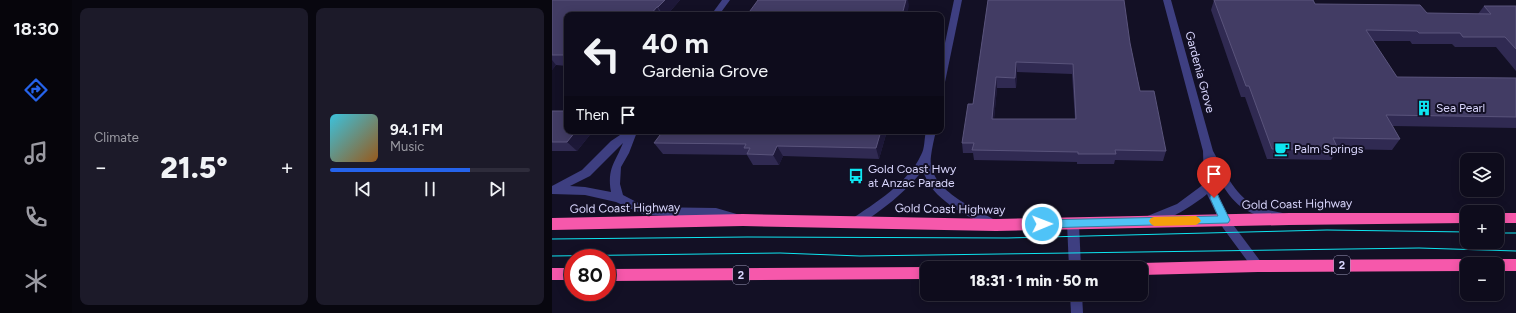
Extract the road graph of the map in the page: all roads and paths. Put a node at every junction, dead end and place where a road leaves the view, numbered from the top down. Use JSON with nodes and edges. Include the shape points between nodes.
{"nodes":[{"id":1,"x":726,"y":0,"type":"edge"},
{"id":2,"x":958,"y":0,"type":"edge"},
{"id":3,"x":1167,"y":0,"type":"edge"},
{"id":4,"x":717,"y":12,"type":"edge"},
{"id":5,"x":944,"y":68,"type":"edge"},
{"id":6,"x":629,"y":134,"type":"edge"},
{"id":7,"x":631,"y":134,"type":"edge"},
{"id":8,"x":930,"y":134,"type":"edge"},
{"id":9,"x":1208,"y":151,"type":"junction"},
{"id":10,"x":926,"y":157,"type":"junction"},
{"id":11,"x":1209,"y":186,"type":"junction"},
{"id":12,"x":554,"y":190,"type":"edge"},
{"id":13,"x":618,"y":198,"type":"junction"},
{"id":14,"x":1460,"y":218,"type":"edge"},
{"id":15,"x":1504,"y":218,"type":"edge"},
{"id":16,"x":1516,"y":218,"type":"edge"},
{"id":17,"x":1289,"y":219,"type":"junction"},
{"id":18,"x":743,"y":220,"type":"junction"},
{"id":19,"x":1225,"y":220,"type":"junction"},
{"id":20,"x":1142,"y":222,"type":"junction"},
{"id":21,"x":854,"y":223,"type":"junction"},
{"id":22,"x":1073,"y":223,"type":"junction"},
{"id":23,"x":552,"y":224,"type":"edge"},
{"id":24,"x":996,"y":225,"type":"junction"},
{"id":25,"x":1075,"y":261,"type":"edge"},
{"id":26,"x":1460,"y":265,"type":"edge"},
{"id":27,"x":1504,"y":265,"type":"edge"},
{"id":28,"x":1516,"y":265,"type":"edge"},
{"id":29,"x":1258,"y":266,"type":"junction"},
{"id":30,"x":1148,"y":269,"type":"edge"},
{"id":31,"x":920,"y":273,"type":"edge"},
{"id":32,"x":552,"y":274,"type":"edge"},
{"id":33,"x":564,"y":274,"type":"edge"},
{"id":34,"x":616,"y":275,"type":"edge"},
{"id":35,"x":1076,"y":301,"type":"edge"},
{"id":36,"x":1077,"y":313,"type":"edge"}],
"edges":[{"from":1,"to":4,"type":"street"},
{"from":2,"to":5,"type":"street"},
{"from":3,"to":9,"type":"street","name":"Gardenia Grove"},
{"from":6,"to":12,"type":"street","via":[[614,144],[586,173]]},
{"from":7,"to":13,"type":"street","via":[[616,167],[615,184]]},
{"from":8,"to":10,"type":"street"},
{"from":9,"to":11,"type":"street","name":"Gardenia Grove"},
{"from":9,"to":17,"type":"street","name":"Gardenia Grove","via":[[1222,178],[1235,194],[1254,210]]},
{"from":10,"to":21,"type":"street","via":[[895,193]]},
{"from":10,"to":24,"type":"street","via":[[929,175],[938,189],[956,204]]},
{"from":11,"to":19,"type":"street","name":"Gardenia Grove"},
{"from":11,"to":20,"type":"street","via":[[1176,211]]},
{"from":12,"to":13,"type":"street","via":[[585,191]]},
{"from":13,"to":18,"type":"street","via":[[645,211],[716,213]]},
{"from":14,"to":17,"type":"highway","name":"Gold Coast Highway"},
{"from":15,"to":16,"type":"highway"},
{"from":17,"to":19,"type":"highway","name":"Gold Coast Highway"},
{"from":18,"to":21,"type":"highway","name":"Gold Coast Highway"},
{"from":18,"to":23,"type":"highway","name":"Gold Coast Highway"},
{"from":19,"to":20,"type":"highway","name":"Gold Coast Highway"},
{"from":19,"to":29,"type":"street","name":"Gardenia Grove"},
{"from":20,"to":22,"type":"highway","name":"Gold Coast Highway"},
{"from":21,"to":24,"type":"highway","name":"Gold Coast Highway"},
{"from":22,"to":24,"type":"highway","name":"Gold Coast Highway"},
{"from":22,"to":25,"type":"street"},
{"from":26,"to":29,"type":"highway","number":"2"},
{"from":27,"to":28,"type":"highway"},
{"from":29,"to":30,"type":"highway","number":"2"},
{"from":31,"to":34,"type":"highway","number":"2"},
{"from":32,"to":33,"type":"highway"},
{"from":35,"to":36,"type":"street"}]}
